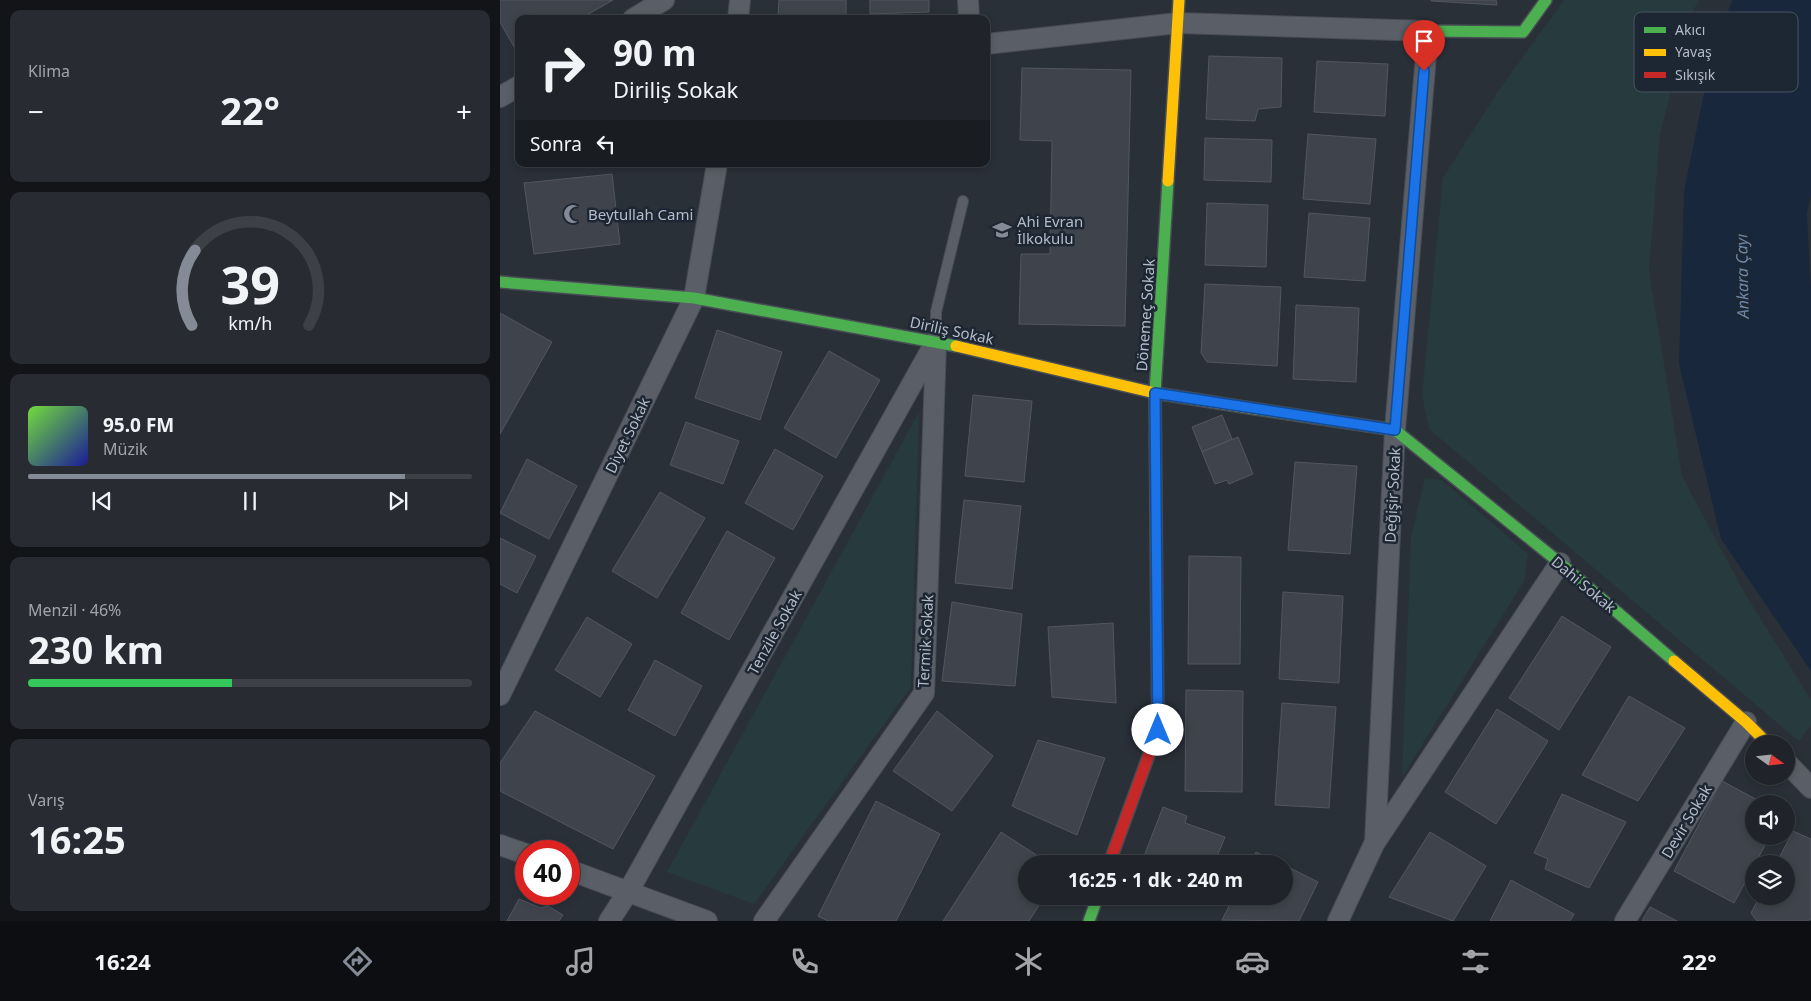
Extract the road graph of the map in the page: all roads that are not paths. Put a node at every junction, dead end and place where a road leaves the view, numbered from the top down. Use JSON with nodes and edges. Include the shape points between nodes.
{"nodes":[{"id":1,"x":664,"y":0,"type":"edge"},
{"id":2,"x":740,"y":0,"type":"edge"},
{"id":3,"x":968,"y":0,"type":"edge"},
{"id":4,"x":1179,"y":0,"type":"edge"},
{"id":5,"x":1546,"y":0,"type":"edge"},
{"id":6,"x":639,"y":15,"type":"edge"},
{"id":7,"x":738,"y":15,"type":"edge"},
{"id":8,"x":969,"y":15,"type":"edge"},
{"id":9,"x":1178,"y":23,"type":"junction"},
{"id":10,"x":1428,"y":32,"type":"junction"},
{"id":11,"x":990,"y":44,"type":"edge"},
{"id":12,"x":515,"y":88,"type":"edge"},
{"id":13,"x":500,"y":97,"type":"edge"},
{"id":14,"x":716,"y":167,"type":"edge"},
{"id":15,"x":963,"y":202,"type":"dead end"},
{"id":16,"x":500,"y":282,"type":"edge"},
{"id":17,"x":694,"y":298,"type":"junction"},
{"id":18,"x":936,"y":341,"type":"junction"},
{"id":19,"x":1155,"y":393,"type":"junction"},
{"id":20,"x":1395,"y":430,"type":"junction"},
{"id":21,"x":1560,"y":563,"type":"junction"},
{"id":22,"x":500,"y":695,"type":"edge"},
{"id":23,"x":1746,"y":722,"type":"junction"},
{"id":24,"x":1759,"y":735,"type":"edge"},
{"id":25,"x":1795,"y":771,"type":"edge"},
{"id":26,"x":1811,"y":788,"type":"edge"},
{"id":27,"x":1376,"y":842,"type":"junction"},
{"id":28,"x":500,"y":845,"type":"edge"},
{"id":29,"x":515,"y":850,"type":"edge"},
{"id":30,"x":1113,"y":855,"type":"edge"},
{"id":31,"x":580,"y":874,"type":"edge"},
{"id":32,"x":628,"y":892,"type":"junction"},
{"id":33,"x":1095,"y":905,"type":"edge"},
{"id":34,"x":609,"y":921,"type":"edge"},
{"id":35,"x":708,"y":921,"type":"edge"},
{"id":36,"x":764,"y":921,"type":"edge"},
{"id":37,"x":1089,"y":921,"type":"edge"},
{"id":38,"x":1338,"y":921,"type":"edge"},
{"id":39,"x":1625,"y":921,"type":"edge"}],
"edges":[{"from":1,"to":6,"type":"street"},
{"from":2,"to":7,"type":"street"},
{"from":3,"to":8,"type":"street"},
{"from":4,"to":9,"type":"street","name":"Dönemeç Sokak"},
{"from":5,"to":10,"type":"street","via":[[1523,32]]},
{"from":9,"to":10,"type":"street"},
{"from":9,"to":11,"type":"street"},
{"from":9,"to":19,"type":"street","name":"Dönemeç Sokak"},
{"from":10,"to":20,"type":"street","name":"Değişir Sokak"},
{"from":12,"to":13,"type":"street"},
{"from":14,"to":17,"type":"street","name":"Diyet Sokak"},
{"from":15,"to":18,"type":"lane","via":[[936,312]]},
{"from":16,"to":17,"type":"street","name":"Diriliş Sokak"},
{"from":17,"to":18,"type":"street","name":"Diriliş Sokak"},
{"from":17,"to":22,"type":"street","name":"Diyet Sokak"},
{"from":18,"to":19,"type":"street","name":"Diriliş Sokak"},
{"from":18,"to":32,"type":"street","name":"Tenzile Sokak"},
{"from":18,"to":36,"type":"street","name":"Termik Sokak","via":[[924,693]]},
{"from":19,"to":20,"type":"street","name":"Diriliş Sokak"},
{"from":19,"to":30,"type":"street","name":"Dönemeç Sokak","via":[[1158,730]]},
{"from":20,"to":21,"type":"street","name":"Dahi Sokak"},
{"from":20,"to":27,"type":"street","name":"Değişir Sokak"},
{"from":21,"to":23,"type":"street","name":"Dahi Sokak"},
{"from":21,"to":27,"type":"street"},
{"from":23,"to":24,"type":"street","name":"Dahi Sokak"},
{"from":23,"to":39,"type":"street","name":"Devir Sokak"},
{"from":25,"to":26,"type":"street"},
{"from":27,"to":38,"type":"street","name":"Değişir Sokak"},
{"from":28,"to":29,"type":"street"},
{"from":31,"to":32,"type":"street"},
{"from":32,"to":34,"type":"street","name":"Tenzile Sokak"},
{"from":32,"to":35,"type":"street"},
{"from":33,"to":37,"type":"street"}]}
